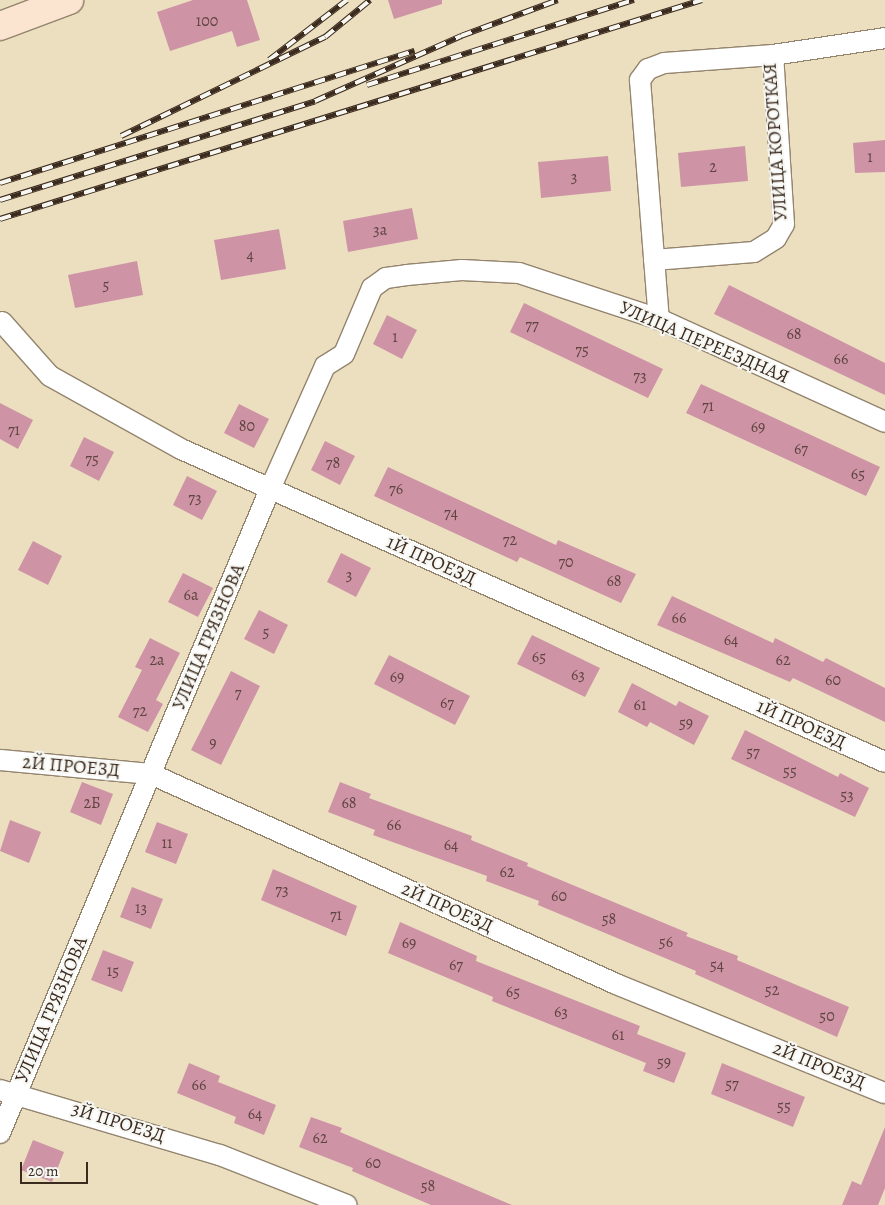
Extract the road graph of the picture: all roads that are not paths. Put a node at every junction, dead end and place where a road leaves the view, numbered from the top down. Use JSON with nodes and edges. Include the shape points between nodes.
{"nodes":[{"id":1,"x":69,"y":0,"type":"edge"},
{"id":2,"x":0,"y":26,"type":"edge"},
{"id":3,"x":885,"y":38,"type":"edge"},
{"id":4,"x":773,"y":55,"type":"junction"},
{"id":5,"x":654,"y":260,"type":"junction"},
{"id":6,"x":518,"y":273,"type":"joint"},
{"id":7,"x":659,"y":320,"type":"junction"},
{"id":8,"x":2,"y":322,"type":"dead end"},
{"id":9,"x":885,"y":422,"type":"edge"},
{"id":10,"x":270,"y":489,"type":"junction"},
{"id":11,"x":0,"y":760,"type":"edge"},
{"id":12,"x":885,"y":762,"type":"edge"},
{"id":13,"x":151,"y":774,"type":"junction"},
{"id":14,"x":9,"y":1091,"type":"edge"},
{"id":15,"x":885,"y":1093,"type":"edge"},
{"id":16,"x":0,"y":1133,"type":"edge"},
{"id":17,"x":347,"y":1205,"type":"edge"}],
"edges":[{"from":1,"to":2,"type":"street"},
{"from":3,"to":4,"type":"street"},
{"from":4,"to":5,"type":"street","name":"УЛИЦА КОРОТКАЯ","via":[[784,224],[776,238],[754,252]]},
{"from":4,"to":5,"type":"street","name":"УЛИЦА КОРОТКАЯ","via":[[664,64],[648,69],[640,80]]},
{"from":5,"to":7,"type":"street","name":"УЛИЦА КОРОТКАЯ"},
{"from":6,"to":7,"type":"street","name":"УЛИЦА ПЕРЕЕЗДНАЯ"},
{"from":6,"to":10,"type":"street","name":"УЛИЦА ГРЯЗНОВА","via":[[462,270],[407,275],[386,278],[372,288],[344,354],[325,366]]},
{"from":7,"to":9,"type":"street","name":"УЛИЦА ПЕРЕЕЗДНАЯ"},
{"from":8,"to":10,"type":"street","name":"1Й ПРОЕЗД","via":[[50,376],[182,449]]},
{"from":10,"to":12,"type":"street","name":"1Й ПРОЕЗД"},
{"from":10,"to":13,"type":"street","name":"УЛИЦА ГРЯЗНОВА"},
{"from":11,"to":13,"type":"street","name":"2Й ПРОЕЗД"},
{"from":13,"to":14,"type":"street","name":"УЛИЦА ГРЯЗНОВА"},
{"from":13,"to":15,"type":"street","name":"2Й ПРОЕЗД","via":[[616,984]]},
{"from":14,"to":16,"type":"street","name":"УЛИЦА ГРЯЗНОВА"},
{"from":14,"to":17,"type":"street","name":"3Й ПРОЕЗД","via":[[220,1155]]}]}
